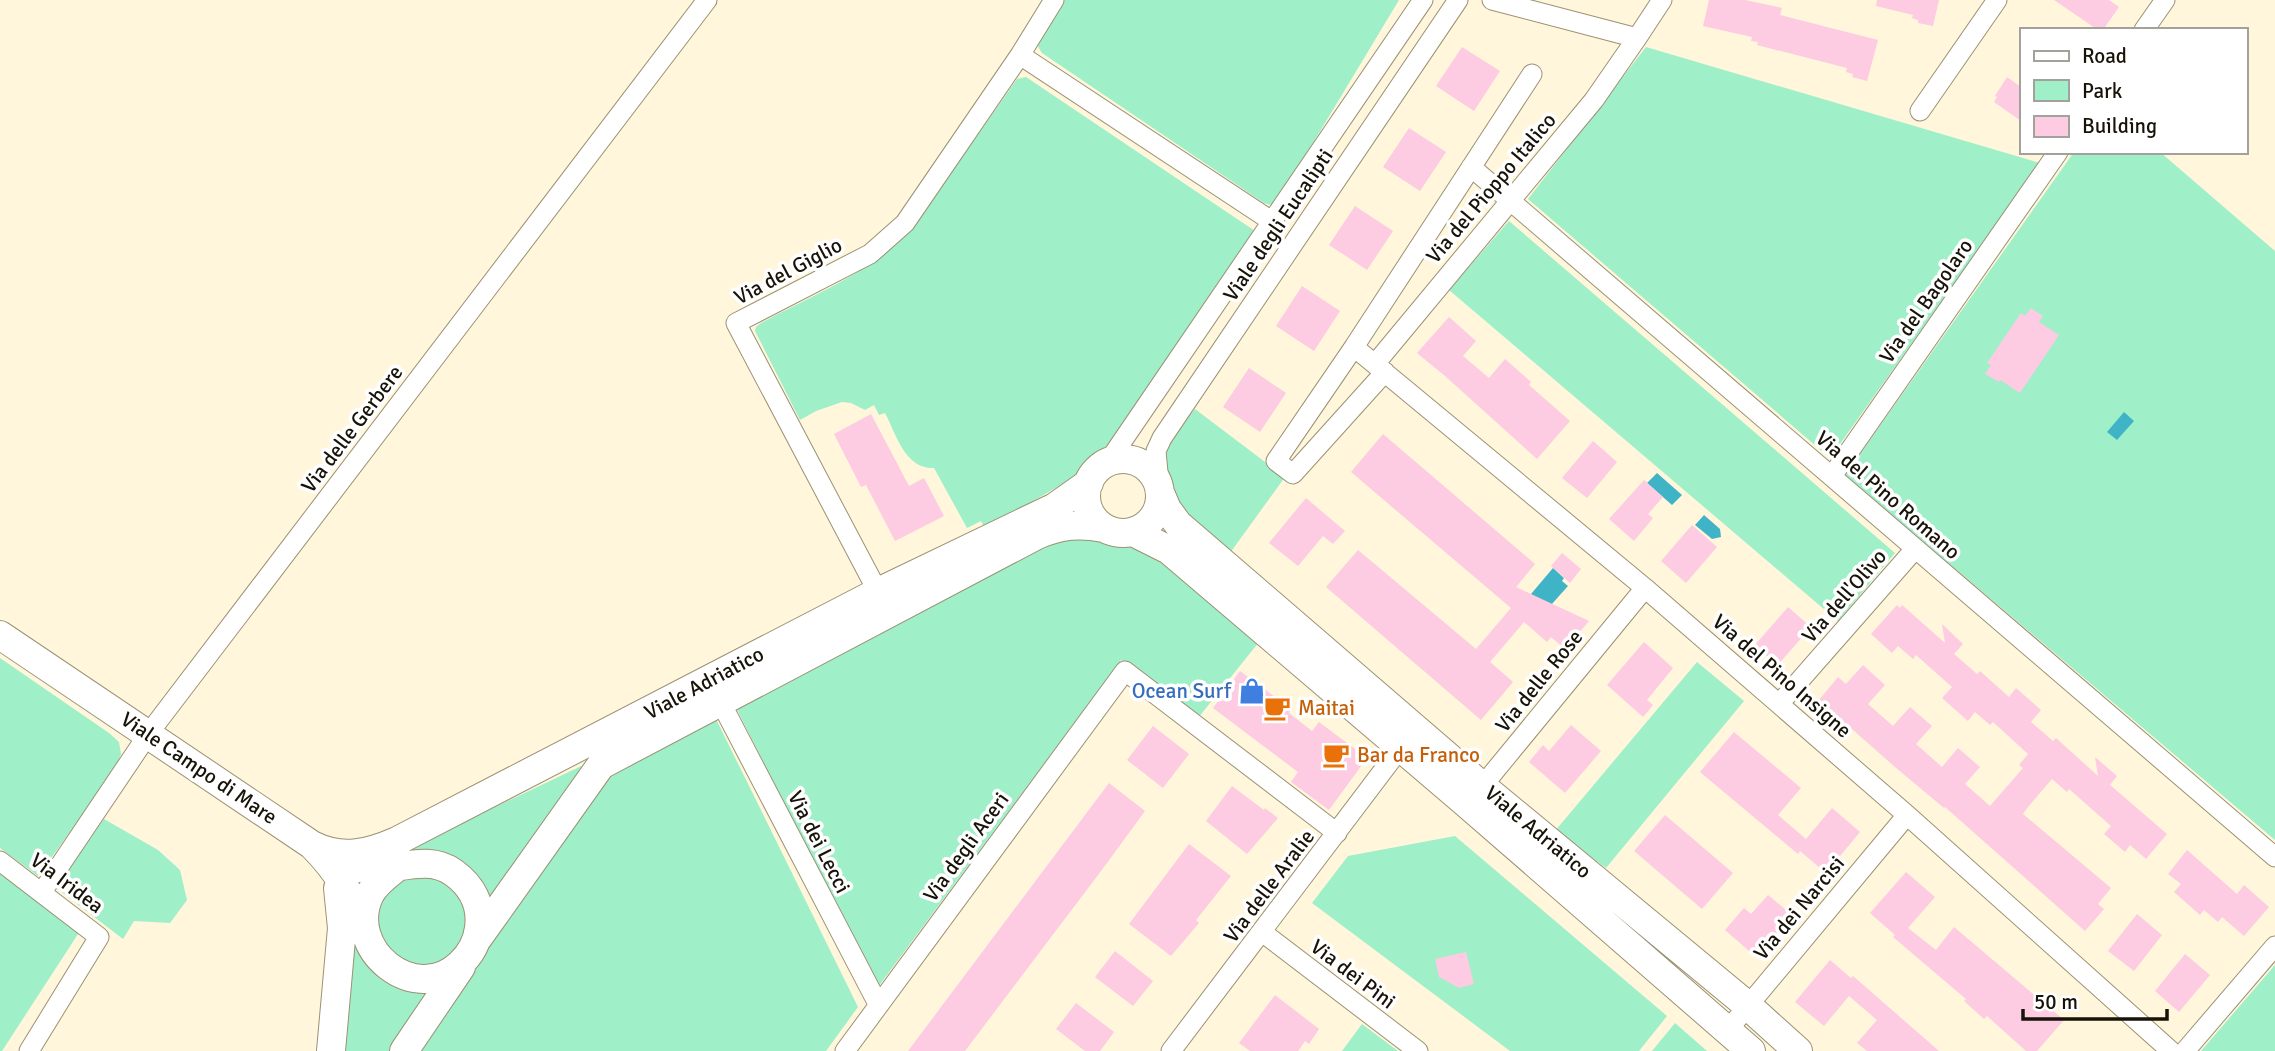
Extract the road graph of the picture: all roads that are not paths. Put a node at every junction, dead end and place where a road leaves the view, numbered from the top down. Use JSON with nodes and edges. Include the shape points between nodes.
{"nodes":[{"id":1,"x":706,"y":0,"type":"edge"},
{"id":2,"x":1054,"y":0,"type":"edge"},
{"id":3,"x":1423,"y":0,"type":"edge"},
{"id":4,"x":1458,"y":0,"type":"edge"},
{"id":5,"x":1492,"y":0,"type":"edge"},
{"id":6,"x":1662,"y":0,"type":"edge"},
{"id":7,"x":1997,"y":0,"type":"edge"},
{"id":8,"x":2165,"y":0,"type":"edge"},
{"id":9,"x":2145,"y":28,"type":"edge"},
{"id":10,"x":1637,"y":38,"type":"junction"},
{"id":11,"x":1020,"y":55,"type":"junction"},
{"id":12,"x":1532,"y":74,"type":"dead end"},
{"id":13,"x":1920,"y":111,"type":"dead end"},
{"id":14,"x":2057,"y":154,"type":"edge"},
{"id":15,"x":1471,"y":167,"type":"junction"},
{"id":16,"x":1510,"y":200,"type":"junction"},
{"id":17,"x":1273,"y":222,"type":"junction"},
{"id":18,"x":1354,"y":347,"type":"junction"},
{"id":19,"x":1380,"y":368,"type":"junction"},
{"id":20,"x":1326,"y":388,"type":"junction"},
{"id":21,"x":1352,"y":409,"type":"junction"},
{"id":22,"x":1108,"y":461,"type":"junction"},
{"id":23,"x":1832,"y":476,"type":"junction"},
{"id":24,"x":1089,"y":483,"type":"junction"},
{"id":25,"x":1160,"y":489,"type":"junction"},
{"id":26,"x":1104,"y":527,"type":"junction"},
{"id":27,"x":1133,"y":532,"type":"junction"},
{"id":28,"x":1915,"y":549,"type":"junction"},
{"id":29,"x":1645,"y":587,"type":"junction"},
{"id":30,"x":878,"y":592,"type":"junction"},
{"id":31,"x":0,"y":635,"type":"edge"},
{"id":32,"x":720,"y":701,"type":"junction"},
{"id":33,"x":1779,"y":704,"type":"junction"},
{"id":34,"x":149,"y":733,"type":"junction"},
{"id":35,"x":1401,"y":747,"type":"junction"},
{"id":36,"x":1475,"y":795,"type":"junction"},
{"id":37,"x":1907,"y":815,"type":"junction"},
{"id":38,"x":1337,"y":833,"type":"junction"},
{"id":39,"x":325,"y":855,"type":"junction"},
{"id":40,"x":2275,"y":857,"type":"edge"},
{"id":41,"x":0,"y":861,"type":"edge"},
{"id":42,"x":396,"y":868,"type":"junction"},
{"id":43,"x":42,"y":892,"type":"junction"},
{"id":44,"x":365,"y":931,"type":"junction"},
{"id":45,"x":1262,"y":932,"type":"junction"},
{"id":46,"x":2275,"y":946,"type":"edge"},
{"id":47,"x":473,"y":947,"type":"junction"},
{"id":48,"x":878,"y":1004,"type":"junction"},
{"id":49,"x":1747,"y":1005,"type":"junction"},
{"id":50,"x":1727,"y":1031,"type":"junction"},
{"id":51,"x":29,"y":1051,"type":"edge"},
{"id":52,"x":331,"y":1051,"type":"edge"},
{"id":53,"x":404,"y":1051,"type":"edge"},
{"id":54,"x":845,"y":1051,"type":"edge"},
{"id":55,"x":1171,"y":1051,"type":"edge"},
{"id":56,"x":1418,"y":1051,"type":"edge"},
{"id":57,"x":1751,"y":1051,"type":"edge"},
{"id":58,"x":1798,"y":1051,"type":"edge"},
{"id":59,"x":2171,"y":1051,"type":"edge"},
{"id":60,"x":2185,"y":1051,"type":"edge"}],
"edges":[{"from":1,"to":34,"type":"street","name":"Via delle Gerbere"},
{"from":2,"to":11,"type":"street"},
{"from":3,"to":17,"type":"street","name":"Viale degli Eucalipti"},
{"from":4,"to":25,"type":"street","name":"Viale degli Eucalipti","via":[[1162,438],[1156,451]]},
{"from":5,"to":10,"type":"street"},
{"from":6,"to":10,"type":"street","name":"Via del Pioppo Italico"},
{"from":7,"to":13,"type":"street"},
{"from":8,"to":9,"type":"street"},
{"from":10,"to":16,"type":"street","name":"Via del Pioppo Italico","via":[[1594,100]]},
{"from":11,"to":17,"type":"street"},
{"from":11,"to":30,"type":"street","name":"Via del Giglio","via":[[905,223],[870,254],[736,323]]},
{"from":12,"to":15,"type":"street","name":"Via del Pioppo Italico"},
{"from":14,"to":23,"type":"street","name":"Via del Bagolaro"},
{"from":15,"to":16,"type":"street","name":"Via del Pino Romano"},
{"from":15,"to":18,"type":"street","name":"Via del Pioppo Italico"},
{"from":16,"to":19,"type":"street","name":"Via del Pioppo Italico"},
{"from":16,"to":23,"type":"street","name":"Via del Pino Romano"},
{"from":17,"to":22,"type":"street","name":"Viale degli Eucalipti"},
{"from":18,"to":19,"type":"street","name":"Via del Pino Insigne"},
{"from":18,"to":20,"type":"street","name":"Via del Pioppo Italico"},
{"from":19,"to":21,"type":"street","name":"Via del Pioppo Italico"},
{"from":19,"to":29,"type":"street","name":"Via del Pino Insigne"},
{"from":20,"to":21,"type":"street"},
{"from":20,"to":21,"type":"street","name":"Via del Pioppo Italico","via":[[1276,461],[1293,474]]},
{"from":22,"to":24,"type":"street","via":[[1097,468]]},
{"from":22,"to":25,"type":"street","via":[[1132,459],[1144,464]]},
{"from":23,"to":28,"type":"street","name":"Via del Pino Romano"},
{"from":24,"to":26,"type":"street","via":[[1086,502],[1090,514]]},
{"from":24,"to":30,"type":"street","name":"Viale Adriatico","via":[[1055,507]]},
{"from":25,"to":27,"type":"street","via":[[1154,519]]},
{"from":25,"to":36,"type":"street","name":"Viale Adriatico","via":[[1178,524]]},
{"from":26,"to":27,"type":"street","via":[[1121,534]]},
{"from":26,"to":32,"type":"street","name":"Viale Adriatico","via":[[1061,525],[1037,535]]},
{"from":27,"to":35,"type":"street","name":"Viale Adriatico","via":[[1169,550]]},
{"from":28,"to":33,"type":"street","name":"Via dell'Olivo"},
{"from":28,"to":40,"type":"street","name":"Via del Pino Romano"},
{"from":29,"to":33,"type":"street","name":"Via del Pino Insigne"},
{"from":29,"to":36,"type":"street","name":"Via delle Rose"},
{"from":30,"to":39,"type":"street","name":"Viale Adriatico","via":[[397,841],[370,851]]},
{"from":31,"to":34,"type":"street","name":"Viale Campo di Mare"},
{"from":32,"to":47,"type":"street","name":"Viale Adriatico","via":[[601,765]]},
{"from":32,"to":48,"type":"street","name":"Via dei Lecci"},
{"from":33,"to":37,"type":"street","name":"Via del Pino Insigne"},
{"from":34,"to":39,"type":"street","name":"Viale Campo di Mare"},
{"from":34,"to":43,"type":"street","name":"Via delle Gerbere"},
{"from":35,"to":36,"type":"street","name":"Viale Adriatico"},
{"from":35,"to":38,"type":"street","name":"Via delle Aralie"},
{"from":36,"to":49,"type":"street","name":"Viale Adriatico"},
{"from":36,"to":50,"type":"street","name":"Viale Adriatico"},
{"from":37,"to":49,"type":"street","name":"Via dei Narcisi"},
{"from":37,"to":59,"type":"street","name":"Via del Pino Insigne"},
{"from":38,"to":45,"type":"street","name":"Via delle Aralie"},
{"from":38,"to":48,"type":"street","name":"Via degli Aceri","via":[[1125,671]]},
{"from":39,"to":42,"type":"street","via":[[370,870]]},
{"from":39,"to":44,"type":"street","name":"Viale Campo di Mare","via":[[352,898]]},
{"from":39,"to":52,"type":"street","via":[[342,928]]},
{"from":41,"to":43,"type":"street","name":"Via Iridea"},
{"from":42,"to":44,"type":"street","via":[[370,894]]},
{"from":42,"to":47,"type":"street","via":[[434,864],[467,883],[477,900],[480,919]]},
{"from":43,"to":51,"type":"street","name":"Via Iridea","via":[[99,937]]},
{"from":44,"to":47,"type":"street","via":[[383,964],[418,979],[455,969]]},
{"from":45,"to":55,"type":"street","name":"Via delle Aralie"},
{"from":45,"to":56,"type":"street","name":"Via dei Pini"},
{"from":46,"to":60,"type":"street"},
{"from":47,"to":53,"type":"street","name":"Viale Adriatico"},
{"from":48,"to":54,"type":"street","name":"Via degli Aceri"},
{"from":49,"to":50,"type":"street","name":"Via dei Narcisi"},
{"from":49,"to":58,"type":"street","name":"Viale Adriatico"},
{"from":50,"to":57,"type":"street","name":"Viale Adriatico"}]}
